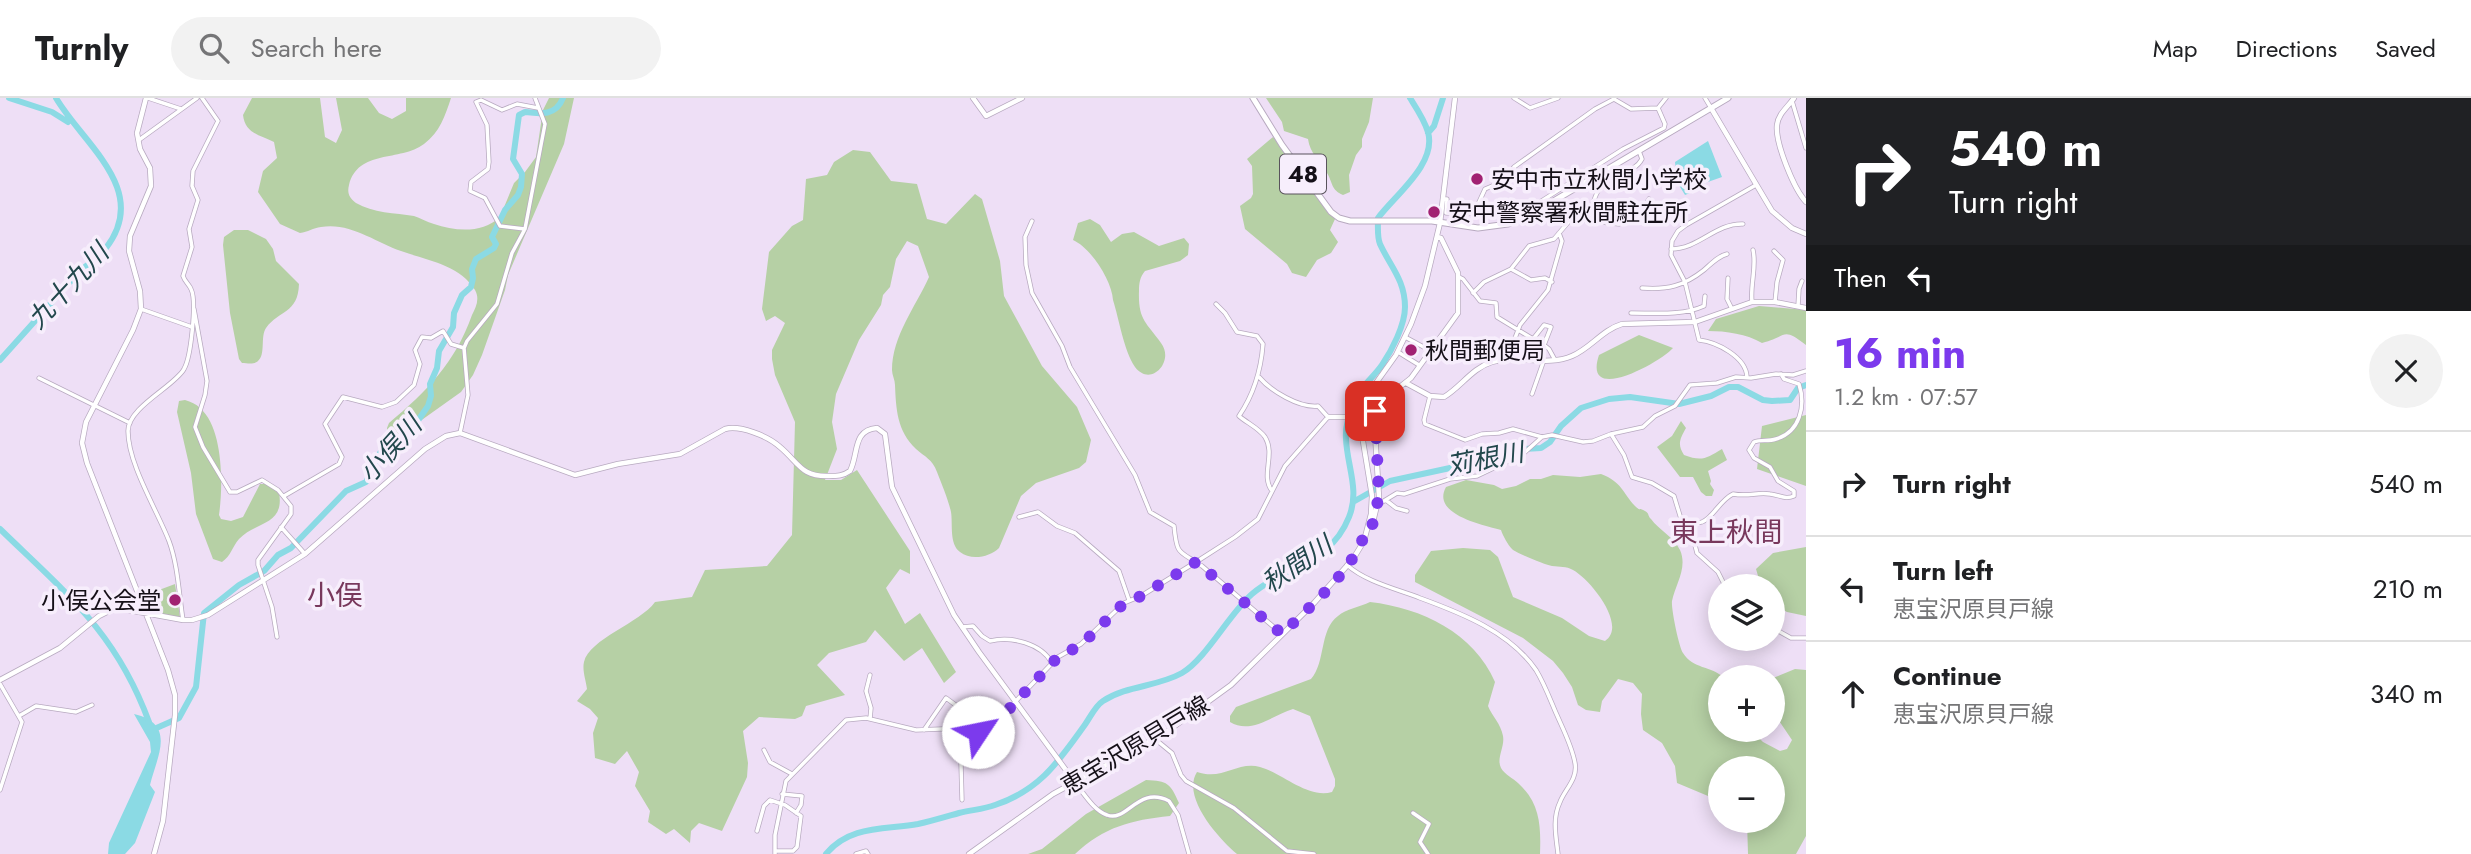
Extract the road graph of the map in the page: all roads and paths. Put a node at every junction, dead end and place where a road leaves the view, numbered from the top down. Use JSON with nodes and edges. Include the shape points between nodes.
{"nodes":[{"id":1,"x":147,"y":98,"type":"edge"},
{"id":2,"x":197,"y":98,"type":"edge"},
{"id":3,"x":202,"y":98,"type":"edge"},
{"id":4,"x":535,"y":98,"type":"edge"},
{"id":5,"x":972,"y":98,"type":"edge"},
{"id":6,"x":1022,"y":98,"type":"edge"},
{"id":7,"x":1253,"y":98,"type":"edge"},
{"id":8,"x":1455,"y":98,"type":"edge"},
{"id":9,"x":1514,"y":98,"type":"edge"},
{"id":10,"x":1558,"y":98,"type":"edge"},
{"id":11,"x":1666,"y":98,"type":"edge"},
{"id":12,"x":1705,"y":98,"type":"edge"},
{"id":13,"x":1728,"y":98,"type":"edge"},
{"id":14,"x":1614,"y":99,"type":"edge"},
{"id":15,"x":1793,"y":99,"type":"edge"},
{"id":16,"x":539,"y":108,"type":"junction"},
{"id":17,"x":1658,"y":108,"type":"junction"},
{"id":18,"x":1711,"y":108,"type":"junction"},
{"id":19,"x":181,"y":110,"type":"junction"},
{"id":20,"x":137,"y":141,"type":"junction"},
{"id":21,"x":1806,"y":148,"type":"edge"},
{"id":22,"x":1639,"y":151,"type":"junction"},
{"id":23,"x":1756,"y":185,"type":"junction"},
{"id":24,"x":1564,"y":192,"type":"junction"},
{"id":25,"x":1441,"y":199,"type":"junction"},
{"id":26,"x":1649,"y":199,"type":"dead end"},
{"id":27,"x":1806,"y":202,"type":"edge"},
{"id":28,"x":1641,"y":211,"type":"junction"},
{"id":29,"x":1655,"y":217,"type":"dead end"},
{"id":30,"x":1588,"y":219,"type":"junction"},
{"id":31,"x":1031,"y":221,"type":"dead end"},
{"id":32,"x":1440,"y":223,"type":"junction"},
{"id":33,"x":1743,"y":224,"type":"dead end"},
{"id":34,"x":525,"y":229,"type":"junction"},
{"id":35,"x":1559,"y":233,"type":"junction"},
{"id":36,"x":1806,"y":234,"type":"edge"},
{"id":37,"x":1437,"y":237,"type":"junction"},
{"id":38,"x":1671,"y":249,"type":"junction"},
{"id":39,"x":1753,"y":250,"type":"dead end"},
{"id":40,"x":1774,"y":251,"type":"dead end"},
{"id":41,"x":1727,"y":254,"type":"dead end"},
{"id":42,"x":1511,"y":269,"type":"junction"},
{"id":43,"x":1459,"y":277,"type":"junction"},
{"id":44,"x":1728,"y":278,"type":"dead end"},
{"id":45,"x":1802,"y":281,"type":"dead end"},
{"id":46,"x":1552,"y":282,"type":"junction"},
{"id":47,"x":1685,"y":282,"type":"junction"},
{"id":48,"x":1642,"y":288,"type":"dead end"},
{"id":49,"x":1473,"y":293,"type":"junction"},
{"id":50,"x":1705,"y":296,"type":"dead end"},
{"id":51,"x":1752,"y":302,"type":"junction"},
{"id":52,"x":1775,"y":302,"type":"junction"},
{"id":53,"x":192,"y":303,"type":"junction"},
{"id":54,"x":1216,"y":304,"type":"dead end"},
{"id":55,"x":1798,"y":308,"type":"junction"},
{"id":56,"x":1806,"y":308,"type":"edge"},
{"id":57,"x":141,"y":309,"type":"junction"},
{"id":58,"x":1732,"y":309,"type":"junction"},
{"id":59,"x":1693,"y":310,"type":"junction"},
{"id":60,"x":1631,"y":313,"type":"dead end"},
{"id":61,"x":1695,"y":322,"type":"junction"},
{"id":62,"x":191,"y":327,"type":"junction"},
{"id":63,"x":1517,"y":331,"type":"junction"},
{"id":64,"x":1405,"y":337,"type":"junction"},
{"id":65,"x":1436,"y":344,"type":"junction"},
{"id":66,"x":464,"y":348,"type":"junction"},
{"id":67,"x":1431,"y":351,"type":"junction"},
{"id":68,"x":1398,"y":352,"type":"junction"},
{"id":69,"x":1507,"y":359,"type":"junction"},
{"id":70,"x":1497,"y":360,"type":"junction"},
{"id":71,"x":1545,"y":360,"type":"junction"},
{"id":72,"x":1555,"y":360,"type":"junction"},
{"id":73,"x":1419,"y":365,"type":"junction"},
{"id":74,"x":1806,"y":371,"type":"edge"},
{"id":75,"x":1781,"y":374,"type":"junction"},
{"id":76,"x":1259,"y":377,"type":"junction"},
{"id":77,"x":1747,"y":377,"type":"junction"},
{"id":78,"x":39,"y":378,"type":"dead end"},
{"id":79,"x":1406,"y":383,"type":"junction"},
{"id":80,"x":1532,"y":394,"type":"dead end"},
{"id":81,"x":1430,"y":396,"type":"junction"},
{"id":82,"x":93,"y":407,"type":"junction"},
{"id":83,"x":1328,"y":417,"type":"junction"},
{"id":84,"x":1356,"y":417,"type":"junction"},
{"id":85,"x":130,"y":423,"type":"junction"},
{"id":86,"x":460,"y":433,"type":"junction"},
{"id":87,"x":1611,"y":433,"type":"junction"},
{"id":88,"x":1542,"y":437,"type":"junction"},
{"id":89,"x":1272,"y":491,"type":"junction"},
{"id":90,"x":284,"y":496,"type":"junction"},
{"id":91,"x":1386,"y":501,"type":"junction"},
{"id":92,"x":1378,"y":504,"type":"junction"},
{"id":93,"x":1406,"y":511,"type":"dead end"},
{"id":94,"x":1019,"y":517,"type":"dead end"},
{"id":95,"x":1684,"y":522,"type":"junction"},
{"id":96,"x":281,"y":527,"type":"junction"},
{"id":97,"x":1367,"y":527,"type":"junction"},
{"id":98,"x":306,"y":554,"type":"junction"},
{"id":99,"x":1196,"y":562,"type":"junction"},
{"id":100,"x":1348,"y":565,"type":"junction"},
{"id":101,"x":1719,"y":574,"type":"edge"},
{"id":102,"x":264,"y":579,"type":"junction"},
{"id":103,"x":1129,"y":600,"type":"junction"},
{"id":104,"x":146,"y":613,"type":"junction"},
{"id":105,"x":183,"y":620,"type":"junction"},
{"id":106,"x":962,"y":627,"type":"junction"},
{"id":107,"x":1282,"y":634,"type":"junction"},
{"id":108,"x":1785,"y":635,"type":"edge"},
{"id":109,"x":277,"y":637,"type":"dead end"},
{"id":110,"x":1806,"y":638,"type":"edge"},
{"id":111,"x":1052,"y":663,"type":"junction"},
{"id":112,"x":870,"y":675,"type":"dead end"},
{"id":113,"x":0,"y":682,"type":"edge"},
{"id":114,"x":1016,"y":702,"type":"junction"},
{"id":115,"x":92,"y":705,"type":"dead end"},
{"id":116,"x":19,"y":716,"type":"junction"},
{"id":117,"x":870,"y":719,"type":"junction"},
{"id":118,"x":978,"y":729,"type":"junction"},
{"id":119,"x":923,"y":730,"type":"junction"},
{"id":120,"x":1155,"y":738,"type":"junction"},
{"id":121,"x":764,"y":750,"type":"dead end"},
{"id":122,"x":792,"y":774,"type":"junction"},
{"id":123,"x":1,"y":781,"type":"edge"},
{"id":124,"x":1074,"y":781,"type":"junction"},
{"id":125,"x":0,"y":790,"type":"edge"},
{"id":126,"x":782,"y":794,"type":"junction"},
{"id":127,"x":962,"y":800,"type":"dead end"},
{"id":128,"x":780,"y":804,"type":"junction"},
{"id":129,"x":796,"y":813,"type":"junction"},
{"id":130,"x":1413,"y":813,"type":"dead end"},
{"id":131,"x":757,"y":831,"type":"dead end"},
{"id":132,"x":775,"y":853,"type":"edge"},
{"id":133,"x":154,"y":854,"type":"edge"},
{"id":134,"x":856,"y":854,"type":"edge"},
{"id":135,"x":868,"y":854,"type":"edge"},
{"id":136,"x":969,"y":854,"type":"edge"},
{"id":137,"x":1189,"y":854,"type":"edge"},
{"id":138,"x":1314,"y":854,"type":"edge"},
{"id":139,"x":1428,"y":854,"type":"edge"},
{"id":140,"x":1558,"y":854,"type":"edge"}],
"edges":[{"from":1,"to":19,"type":"street"},
{"from":1,"to":20,"type":"street","via":[[137,125]]},
{"from":2,"to":19,"type":"street"},
{"from":3,"to":53,"type":"street","via":[[218,121],[193,171],[198,203],[189,229],[192,247],[183,276],[192,291]]},
{"from":4,"to":16,"type":"street"},
{"from":5,"to":6,"type":"street","via":[[986,116]]},
{"from":7,"to":32,"type":"main road","number":"48","via":[[1331,212],[1344,220]]},
{"from":8,"to":25,"type":"street"},
{"from":9,"to":10,"type":"street","via":[[1531,108]]},
{"from":11,"to":17,"type":"street"},
{"from":12,"to":18,"type":"street"},
{"from":13,"to":18,"type":"main road","number":"48"},
{"from":14,"to":17,"type":"street","via":[[1631,109]]},
{"from":14,"to":25,"type":"street","via":[[1514,167],[1504,181],[1485,188],[1474,213],[1446,213],[1447,200]]},
{"from":15,"to":21,"type":"street"},
{"from":15,"to":27,"type":"street","via":[[1780,114],[1778,137],[1796,189]]},
{"from":16,"to":34,"type":"street","via":[[545,124]]},
{"from":16,"to":34,"type":"street","via":[[517,104],[502,110],[476,102],[487,125],[489,162],[488,169],[472,181],[470,191],[485,198],[500,226]]},
{"from":17,"to":24,"type":"street","via":[[1664,128],[1623,149]]},
{"from":18,"to":22,"type":"main road","number":"48"},
{"from":18,"to":23,"type":"street"},
{"from":19,"to":20,"type":"street"},
{"from":20,"to":57,"type":"street","via":[[152,177],[129,244]]},
{"from":22,"to":24,"type":"main road","number":"48"},
{"from":22,"to":30,"type":"street","via":[[1642,159],[1637,167],[1601,185]]},
{"from":23,"to":36,"type":"street","via":[[1777,217]]},
{"from":23,"to":38,"type":"street","via":[[1686,225],[1676,234]]},
{"from":24,"to":32,"type":"main road","number":"48","via":[[1508,224],[1469,227]]},
{"from":25,"to":32,"type":"street"},
{"from":26,"to":28,"type":"street"},
{"from":28,"to":29,"type":"street"},
{"from":28,"to":30,"type":"street","via":[[1619,224]]},
{"from":30,"to":35,"type":"street","via":[[1571,219]]},
{"from":31,"to":99,"type":"street","via":[[1026,265],[1035,299],[1135,475],[1150,512],[1172,523],[1176,547]]},
{"from":32,"to":37,"type":"street"},
{"from":33,"to":38,"type":"street","via":[[1727,225],[1688,247]]},
{"from":34,"to":66,"type":"street","via":[[512,253],[497,304]]},
{"from":35,"to":42,"type":"street","via":[[1552,240],[1529,246]]},
{"from":35,"to":46,"type":"street","via":[[1562,241]]},
{"from":37,"to":43,"type":"street","name":"恵宝沢原貝戸線"},
{"from":37,"to":64,"type":"street","via":[[1418,309]]},
{"from":38,"to":47,"type":"street"},
{"from":39,"to":51,"type":"street"},
{"from":40,"to":52,"type":"street","via":[[1783,260]]},
{"from":41,"to":47,"type":"street"},
{"from":42,"to":46,"type":"street","via":[[1531,280]]},
{"from":42,"to":49,"type":"street"},
{"from":43,"to":49,"type":"street"},
{"from":43,"to":65,"type":"street","name":"恵宝沢原貝戸線","via":[[1458,313]]},
{"from":44,"to":58,"type":"street","via":[[1727,299]]},
{"from":45,"to":55,"type":"street"},
{"from":46,"to":63,"type":"street"},
{"from":47,"to":48,"type":"street","via":[[1666,289]]},
{"from":47,"to":59,"type":"street"},
{"from":49,"to":63,"type":"street","via":[[1480,301],[1496,303],[1497,317]]},
{"from":50,"to":59,"type":"street","via":[[1704,306]]},
{"from":51,"to":52,"type":"street"},
{"from":51,"to":58,"type":"street"},
{"from":52,"to":55,"type":"street"},
{"from":53,"to":62,"type":"street"},
{"from":53,"to":90,"type":"street","via":[[206,381],[195,427],[200,440],[230,492],[262,480]]},
{"from":54,"to":76,"type":"street","via":[[1237,332],[1260,339]]},
{"from":55,"to":56,"type":"street"},
{"from":57,"to":62,"type":"street"},
{"from":57,"to":82,"type":"street"},
{"from":58,"to":61,"type":"street"},
{"from":59,"to":60,"type":"street"},
{"from":59,"to":61,"type":"street"},
{"from":61,"to":72,"type":"street","via":[[1622,324],[1574,355]]},
{"from":61,"to":77,"type":"street","via":[[1699,340],[1713,342],[1742,363]]},
{"from":62,"to":85,"type":"street","via":[[184,369]]},
{"from":63,"to":69,"type":"street"},
{"from":63,"to":72,"type":"street","via":[[1533,340],[1544,325],[1551,327],[1544,345]]},
{"from":64,"to":67,"type":"street"},
{"from":64,"to":68,"type":"street"},
{"from":65,"to":67,"type":"street","name":"恵宝沢原貝戸線"},
{"from":65,"to":70,"type":"street"},
{"from":66,"to":86,"type":"street","via":[[469,387]]},
{"from":66,"to":90,"type":"street","via":[[451,344],[441,331],[432,338],[422,337],[415,349],[420,364],[414,385],[396,402],[382,407],[343,397],[325,424],[342,457],[339,464]]},
{"from":67,"to":73,"type":"street","name":"恵宝沢原貝戸線"},
{"from":68,"to":73,"type":"street"},
{"from":68,"to":84,"type":"street"},
{"from":69,"to":70,"type":"street"},
{"from":69,"to":71,"type":"street"},
{"from":70,"to":81,"type":"street","via":[[1476,370],[1447,396]]},
{"from":71,"to":72,"type":"street"},
{"from":71,"to":80,"type":"street"},
{"from":73,"to":79,"type":"street","name":"恵宝沢原貝戸線"},
{"from":74,"to":75,"type":"street"},
{"from":75,"to":77,"type":"street"},
{"from":75,"to":95,"type":"street","via":[[1799,384],[1799,422],[1778,438],[1755,441],[1749,450],[1794,496],[1733,494],[1707,520]]},
{"from":76,"to":83,"type":"street","via":[[1284,395],[1318,406]]},
{"from":76,"to":89,"type":"street","via":[[1239,416],[1269,444],[1267,480]]},
{"from":77,"to":87,"type":"street","via":[[1690,385],[1675,406],[1643,427]]},
{"from":78,"to":82,"type":"street"},
{"from":79,"to":81,"type":"street"},
{"from":79,"to":92,"type":"street","name":"恵宝沢原貝戸線","via":[[1375,411]]},
{"from":81,"to":88,"type":"street","via":[[1425,424],[1465,440],[1513,429]]},
{"from":82,"to":85,"type":"street"},
{"from":82,"to":104,"type":"street","via":[[83,432],[84,454]]},
{"from":83,"to":84,"type":"street"},
{"from":83,"to":89,"type":"street","via":[[1285,466]]},
{"from":84,"to":97,"type":"street","name":"恵宝沢原貝戸線","via":[[1372,496]]},
{"from":85,"to":105,"type":"street","via":[[134,459],[171,549]]},
{"from":86,"to":98,"type":"street","via":[[425,449]]},
{"from":86,"to":106,"type":"street","via":[[575,475],[680,454],[733,427],[779,445],[804,470],[821,476],[846,474],[855,462],[862,433],[882,430],[892,487]]},
{"from":87,"to":88,"type":"street","via":[[1583,442]]},
{"from":87,"to":95,"type":"street","via":[[1630,474],[1672,495]]},
{"from":88,"to":91,"type":"street","via":[[1523,454],[1477,476],[1397,493]]},
{"from":89,"to":99,"type":"street","via":[[1258,519]]},
{"from":90,"to":96,"type":"street","via":[[292,510]]},
{"from":91,"to":92,"type":"street"},
{"from":91,"to":93,"type":"street"},
{"from":92,"to":97,"type":"street","name":"恵宝沢原貝戸線","via":[[1372,526]]},
{"from":94,"to":103,"type":"street","via":[[1038,512],[1075,533],[1119,571]]},
{"from":95,"to":101,"type":"street","via":[[1692,532],[1697,553]]},
{"from":96,"to":98,"type":"street"},
{"from":96,"to":102,"type":"street","via":[[258,560]]},
{"from":97,"to":100,"type":"street","name":"恵宝沢原貝戸線"},
{"from":98,"to":102,"type":"street"},
{"from":99,"to":103,"type":"street"},
{"from":99,"to":107,"type":"street"},
{"from":100,"to":107,"type":"street","name":"恵宝沢原貝戸線"},
{"from":100,"to":140,"type":"street","via":[[1486,628],[1517,649],[1535,669],[1575,763],[1555,817]]},
{"from":102,"to":105,"type":"street","via":[[208,615]]},
{"from":102,"to":109,"type":"street"},
{"from":103,"to":111,"type":"street","via":[[1081,645]]},
{"from":104,"to":105,"type":"street"},
{"from":104,"to":113,"type":"street","via":[[104,612],[61,646]]},
{"from":104,"to":133,"type":"street","via":[[172,682],[175,715],[163,821]]},
{"from":106,"to":111,"type":"street","via":[[974,626],[990,641],[1007,638],[1032,646]]},
{"from":106,"to":114,"type":"street"},
{"from":107,"to":120,"type":"street","name":"恵宝沢原貝戸線","via":[[1231,685]]},
{"from":108,"to":110,"type":"street"},
{"from":111,"to":114,"type":"street"},
{"from":112,"to":117,"type":"street","via":[[866,691]]},
{"from":113,"to":116,"type":"street"},
{"from":114,"to":118,"type":"street","via":[[991,727]]},
{"from":114,"to":124,"type":"street"},
{"from":115,"to":116,"type":"street","via":[[76,712],[36,706]]},
{"from":116,"to":123,"type":"street","via":[[21,728]]},
{"from":117,"to":119,"type":"street"},
{"from":117,"to":122,"type":"street","via":[[846,720]]},
{"from":118,"to":119,"type":"street"},
{"from":118,"to":119,"type":"street","via":[[971,717],[946,698]]},
{"from":118,"to":127,"type":"street","via":[[961,764]]},
{"from":120,"to":124,"type":"street","name":"恵宝沢原貝戸線"},
{"from":120,"to":138,"type":"street","via":[[1172,753],[1186,781],[1230,806],[1285,850]]},
{"from":121,"to":122,"type":"street","via":[[770,762]]},
{"from":122,"to":126,"type":"street"},
{"from":123,"to":125,"type":"street"},
{"from":124,"to":136,"type":"street","name":"恵宝沢原貝戸線"},
{"from":124,"to":137,"type":"street","via":[[1093,805],[1109,816],[1117,816],[1144,798],[1169,801]]},
{"from":126,"to":128,"type":"street"},
{"from":126,"to":129,"type":"street","via":[[802,796]]},
{"from":128,"to":129,"type":"street"},
{"from":128,"to":131,"type":"street","via":[[766,802]]},
{"from":128,"to":132,"type":"street"},
{"from":129,"to":132,"type":"street","via":[[802,819],[797,847]]},
{"from":130,"to":139,"type":"street","via":[[1429,824],[1420,842]]},
{"from":134,"to":135,"type":"street"}]}
